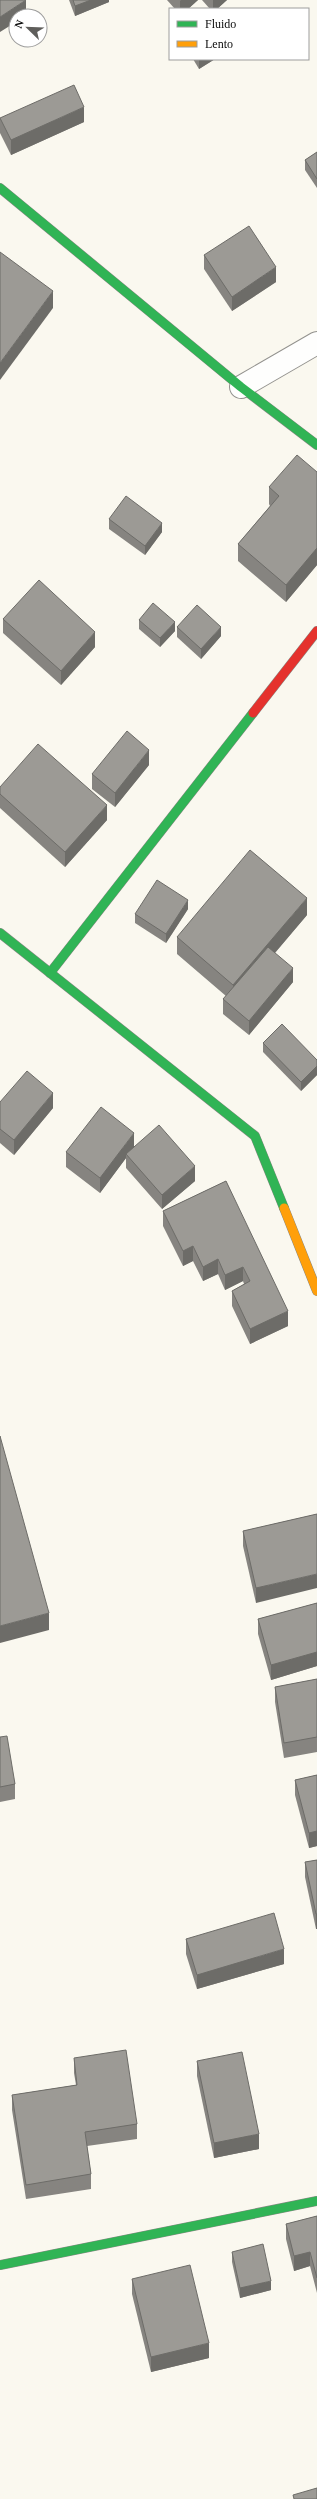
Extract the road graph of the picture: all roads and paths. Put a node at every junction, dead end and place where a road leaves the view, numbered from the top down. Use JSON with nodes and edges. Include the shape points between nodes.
{"nodes":[{"id":1,"x":0,"y":188,"type":"edge"},
{"id":2,"x":317,"y":343,"type":"edge"},
{"id":3,"x":241,"y":387,"type":"junction"},
{"id":4,"x":317,"y":445,"type":"edge"},
{"id":5,"x":317,"y":631,"type":"edge"},
{"id":6,"x":0,"y":933,"type":"edge"},
{"id":7,"x":50,"y":973,"type":"junction"},
{"id":8,"x":317,"y":1291,"type":"edge"},
{"id":9,"x":317,"y":2201,"type":"edge"},
{"id":10,"x":0,"y":2265,"type":"edge"}],
"edges":[{"from":1,"to":3,"type":"street"},
{"from":2,"to":3,"type":"street"},
{"from":3,"to":4,"type":"street"},
{"from":5,"to":7,"type":"street"},
{"from":6,"to":7,"type":"street"},
{"from":7,"to":8,"type":"street","via":[[255,1136]]},
{"from":9,"to":10,"type":"street"}]}
